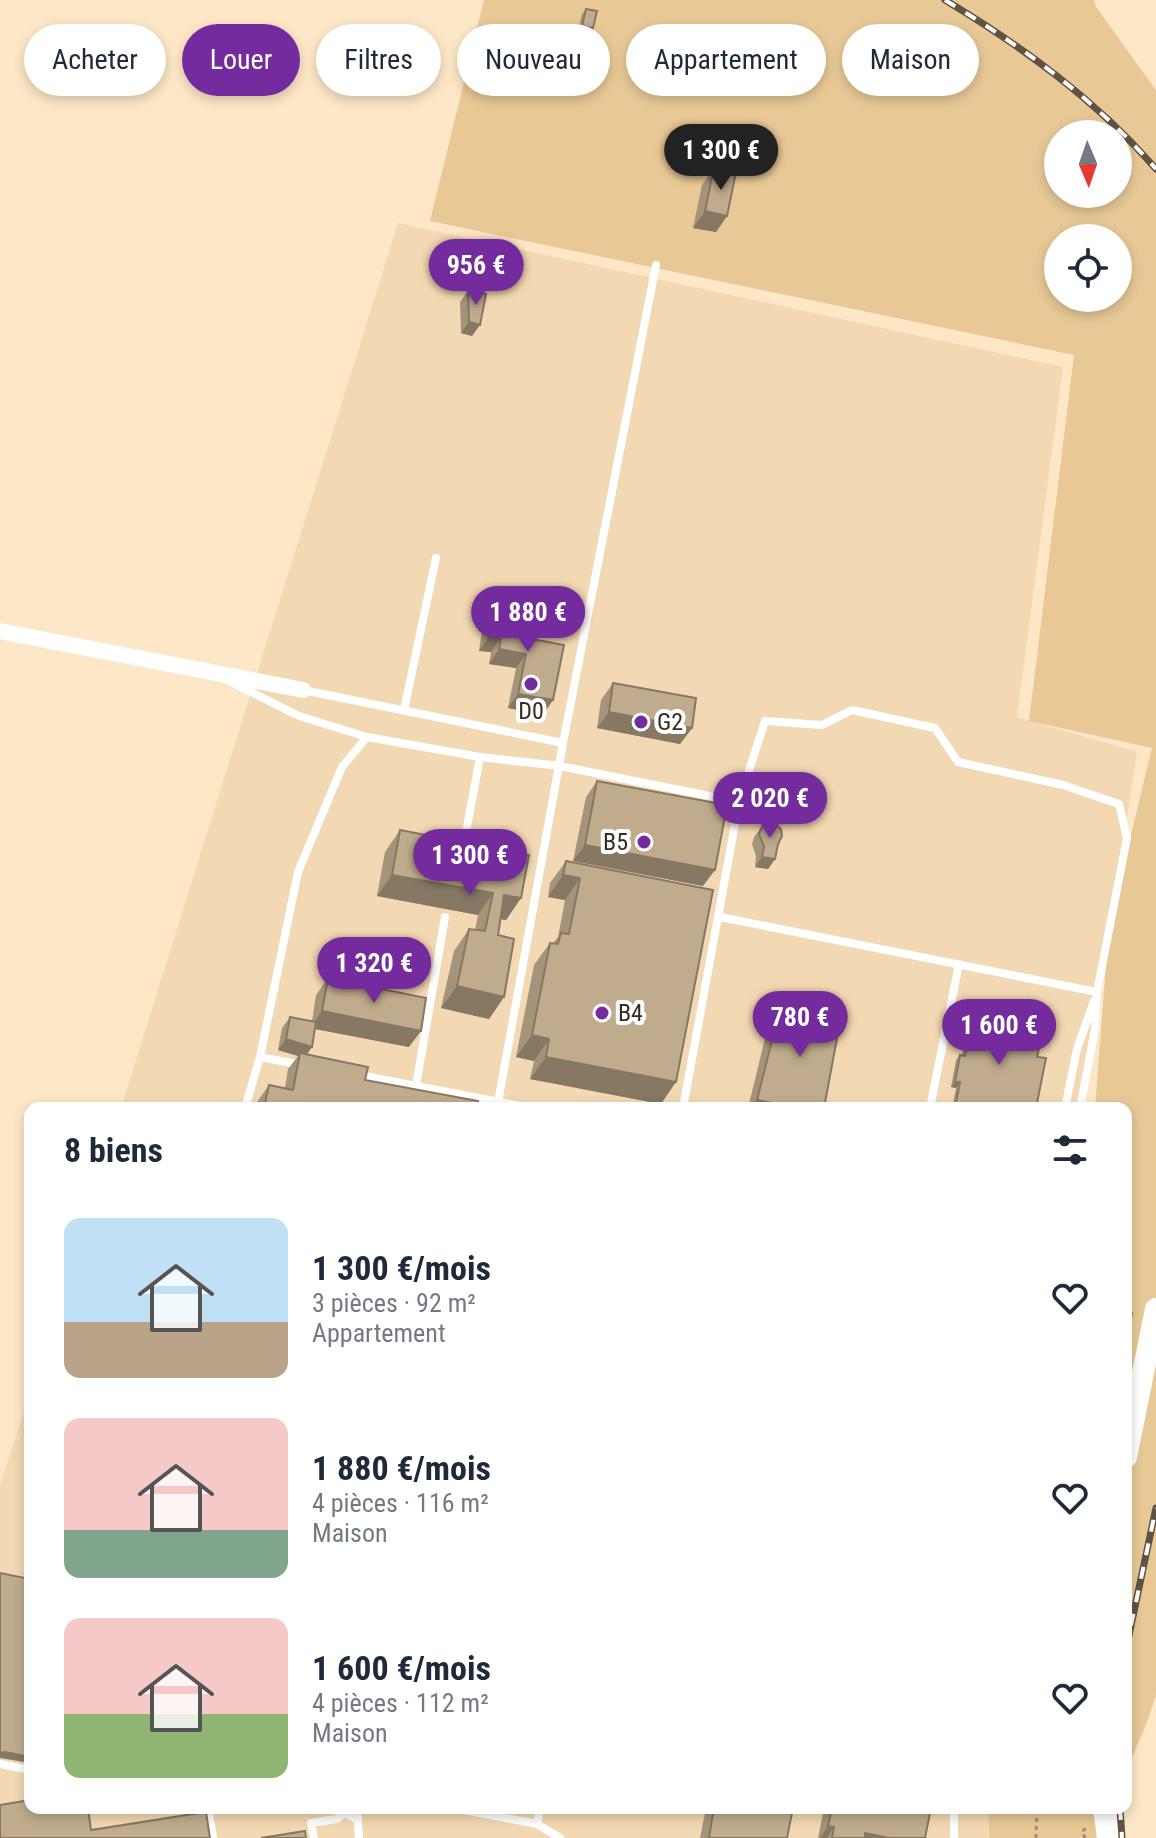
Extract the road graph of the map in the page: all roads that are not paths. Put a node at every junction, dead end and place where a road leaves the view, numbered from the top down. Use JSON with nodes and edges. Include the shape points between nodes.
{"nodes":[{"id":1,"x":656,"y":265,"type":"dead end"},
{"id":2,"x":436,"y":558,"type":"dead end"},
{"id":3,"x":0,"y":631,"type":"edge"},
{"id":4,"x":209,"y":671,"type":"junction"},
{"id":5,"x":303,"y":690,"type":"joint"},
{"id":6,"x":404,"y":710,"type":"junction"},
{"id":7,"x":367,"y":737,"type":"junction"},
{"id":8,"x":563,"y":743,"type":"junction"},
{"id":9,"x":480,"y":757,"type":"junction"},
{"id":10,"x":560,"y":766,"type":"junction"},
{"id":11,"x":739,"y":802,"type":"junction"},
{"id":12,"x":461,"y":858,"type":"edge"},
{"id":13,"x":540,"y":873,"type":"junction"},
{"id":14,"x":555,"y":876,"type":"dead end"},
{"id":15,"x":706,"y":906,"type":"edge"},
{"id":16,"x":721,"y":913,"type":"junction"},
{"id":17,"x":445,"y":917,"type":"dead end"},
{"id":18,"x":959,"y":964,"type":"junction"},
{"id":19,"x":1097,"y":992,"type":"junction"},
{"id":20,"x":260,"y":1057,"type":"junction"},
{"id":21,"x":307,"y":1066,"type":"edge"},
{"id":22,"x":354,"y":1074,"type":"edge"},
{"id":23,"x":416,"y":1086,"type":"junction"},
{"id":24,"x":247,"y":1102,"type":"edge"},
{"id":25,"x":485,"y":1102,"type":"edge"},
{"id":26,"x":499,"y":1102,"type":"edge"},
{"id":27,"x":684,"y":1102,"type":"edge"},
{"id":28,"x":931,"y":1102,"type":"edge"},
{"id":29,"x":1066,"y":1102,"type":"edge"},
{"id":30,"x":1081,"y":1102,"type":"edge"},
{"id":31,"x":1156,"y":1309,"type":"edge"},
{"id":32,"x":1132,"y":1427,"type":"edge"},
{"id":33,"x":0,"y":1764,"type":"edge"},
{"id":34,"x":24,"y":1769,"type":"edge"},
{"id":35,"x":209,"y":1814,"type":"edge"},
{"id":36,"x":343,"y":1814,"type":"edge"},
{"id":37,"x":346,"y":1814,"type":"edge"},
{"id":38,"x":356,"y":1814,"type":"edge"},
{"id":39,"x":484,"y":1814,"type":"edge"},
{"id":40,"x":539,"y":1814,"type":"edge"},
{"id":41,"x":954,"y":1814,"type":"edge"},
{"id":42,"x":356,"y":1819,"type":"junction"},
{"id":43,"x":537,"y":1824,"type":"junction"},
{"id":44,"x":213,"y":1838,"type":"edge"},
{"id":45,"x":314,"y":1838,"type":"edge"},
{"id":46,"x":359,"y":1838,"type":"edge"},
{"id":47,"x":560,"y":1838,"type":"edge"},
{"id":48,"x":954,"y":1838,"type":"edge"}],
"edges":[{"from":1,"to":8,"type":"lane"},
{"from":2,"to":6,"type":"lane"},
{"from":3,"to":4,"type":"street"},
{"from":4,"to":5,"type":"street"},
{"from":4,"to":7,"type":"lane","via":[[299,716]]},
{"from":5,"to":6,"type":"lane"},
{"from":6,"to":8,"type":"lane"},
{"from":7,"to":9,"type":"lane"},
{"from":7,"to":20,"type":"lane","via":[[342,767],[298,872]]},
{"from":8,"to":10,"type":"lane"},
{"from":9,"to":10,"type":"lane"},
{"from":9,"to":12,"type":"lane"},
{"from":10,"to":11,"type":"lane"},
{"from":10,"to":13,"type":"lane"},
{"from":11,"to":16,"type":"lane"},
{"from":11,"to":19,"type":"lane","via":[[765,721],[822,725],[852,710],[935,728],[958,762],[1063,785],[1119,804],[1127,838]]},
{"from":13,"to":14,"type":"lane"},
{"from":13,"to":26,"type":"lane"},
{"from":15,"to":16,"type":"lane"},
{"from":16,"to":18,"type":"lane"},
{"from":16,"to":27,"type":"lane"},
{"from":17,"to":23,"type":"lane"},
{"from":18,"to":19,"type":"lane"},
{"from":18,"to":28,"type":"lane"},
{"from":19,"to":29,"type":"lane"},
{"from":19,"to":30,"type":"lane"},
{"from":20,"to":21,"type":"lane"},
{"from":20,"to":24,"type":"lane"},
{"from":22,"to":23,"type":"lane"},
{"from":23,"to":25,"type":"lane"},
{"from":31,"to":32,"type":"main road"},
{"from":33,"to":34,"type":"lane"},
{"from":35,"to":44,"type":"lane"},
{"from":36,"to":45,"type":"lane","via":[[311,1823]]},
{"from":37,"to":42,"type":"lane"},
{"from":38,"to":42,"type":"lane"},
{"from":39,"to":43,"type":"lane"},
{"from":40,"to":43,"type":"lane"},
{"from":41,"to":48,"type":"lane"},
{"from":42,"to":46,"type":"lane"},
{"from":43,"to":47,"type":"lane"}]}
